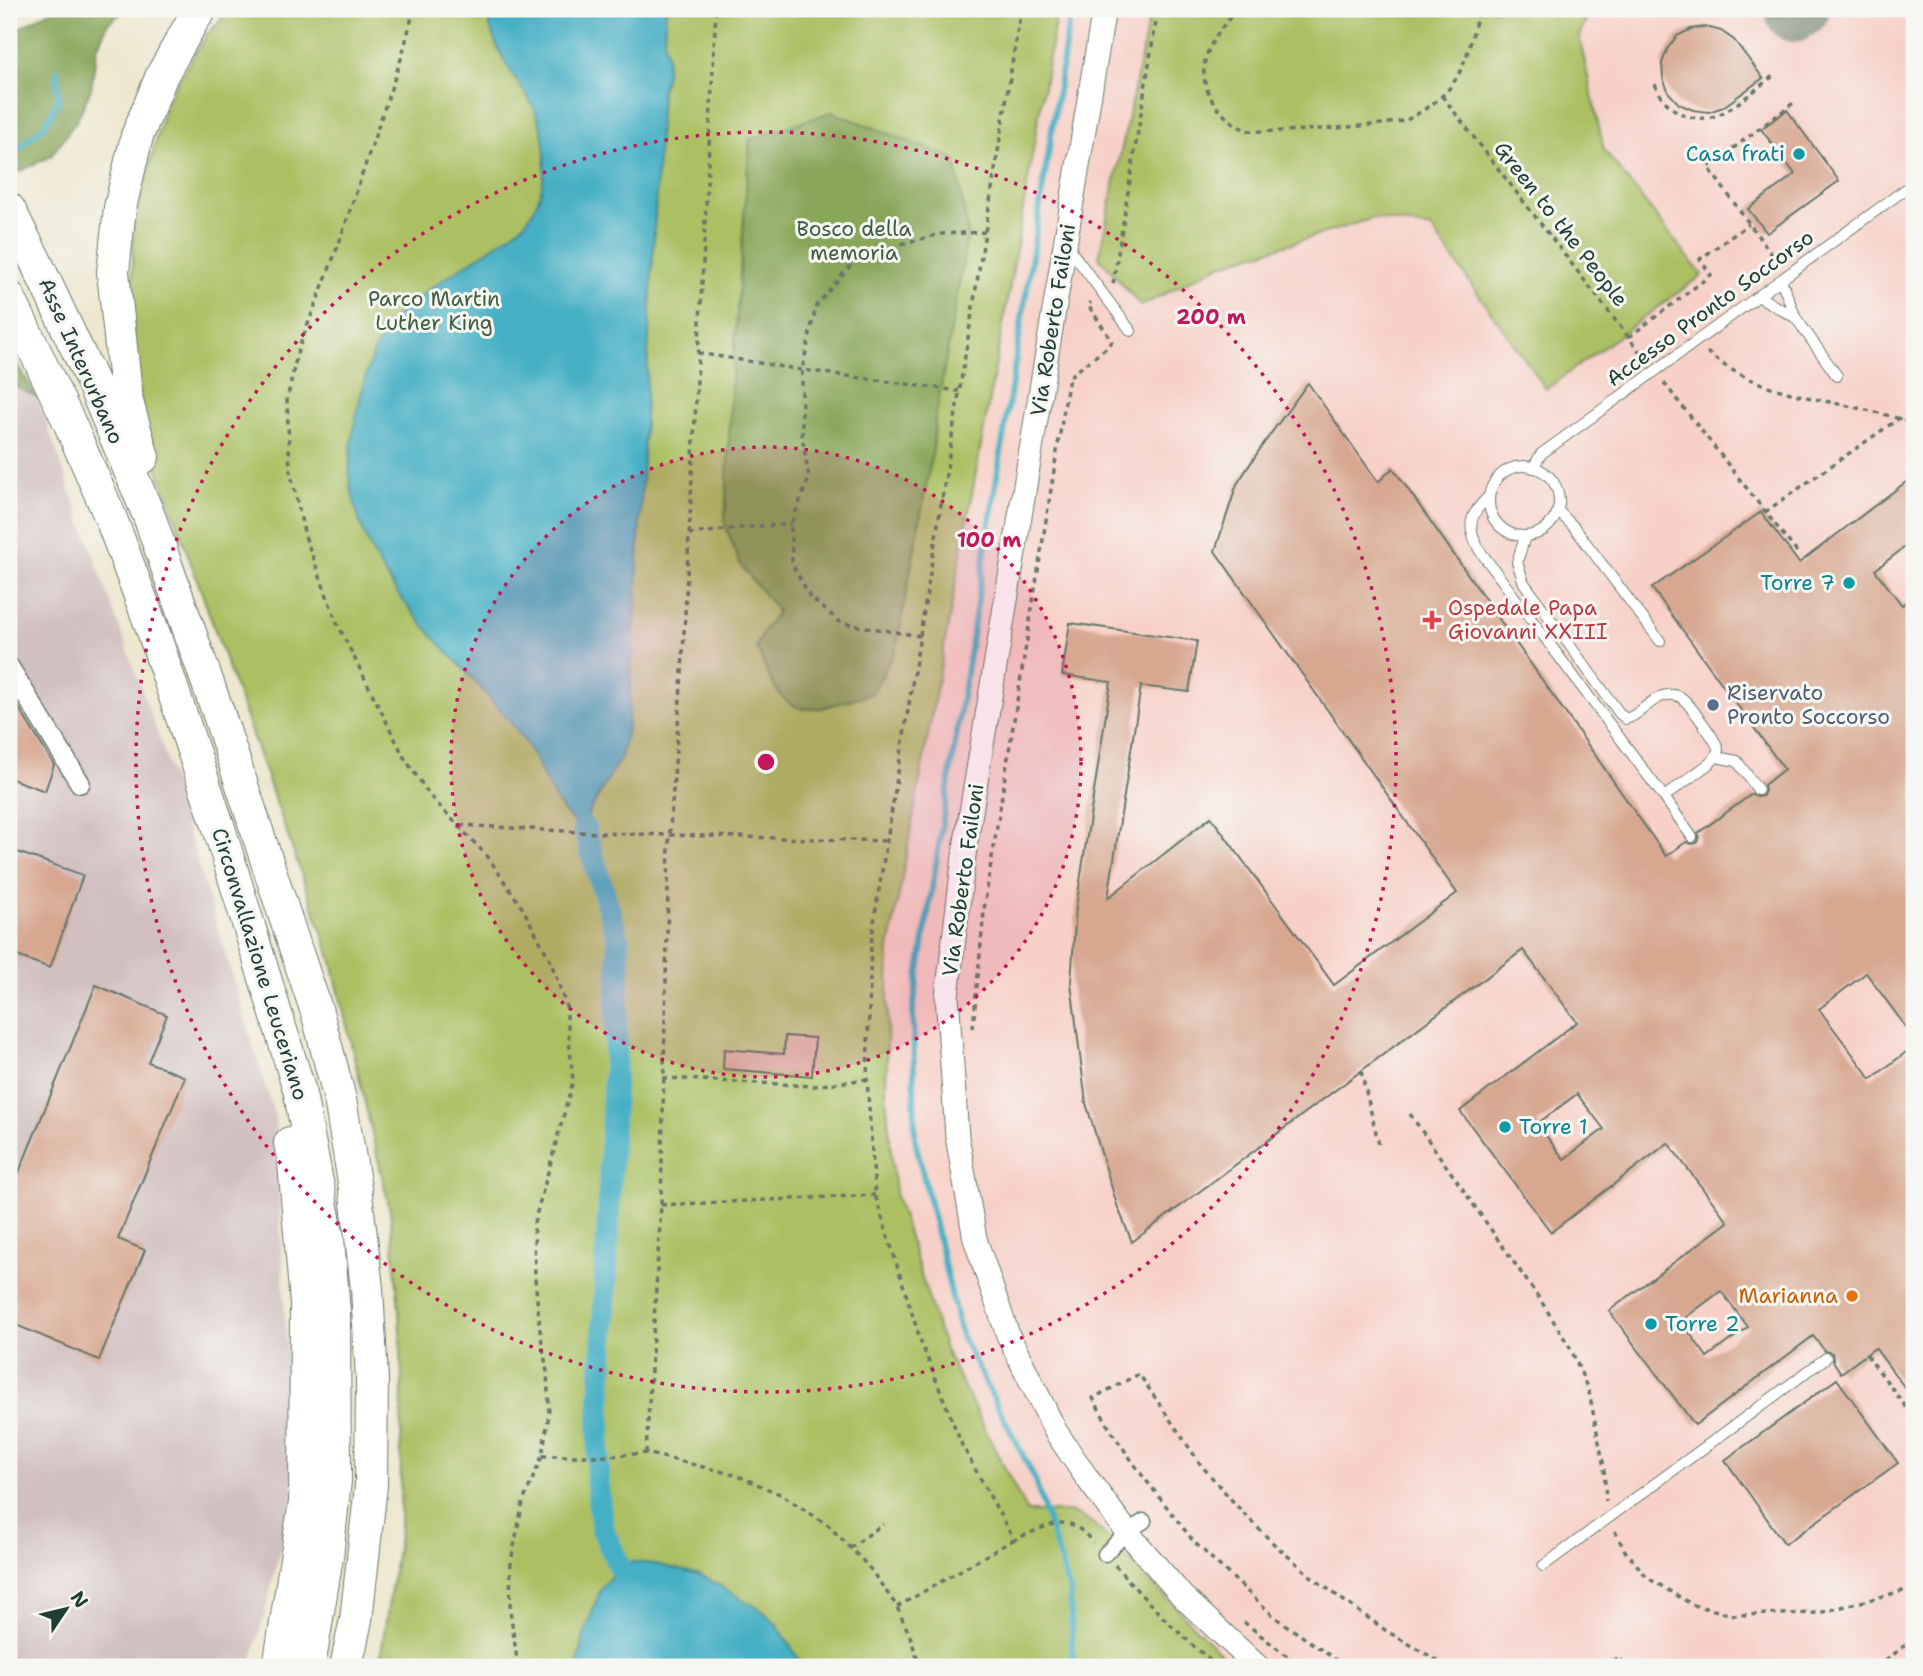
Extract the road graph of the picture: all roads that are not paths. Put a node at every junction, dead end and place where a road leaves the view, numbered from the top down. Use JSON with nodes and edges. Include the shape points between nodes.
{"nodes":[{"id":1,"x":201,"y":9,"type":"edge"},
{"id":2,"x":1104,"y":9,"type":"edge"},
{"id":3,"x":1914,"y":183,"type":"edge"},
{"id":4,"x":9,"y":209,"type":"edge"},
{"id":5,"x":1065,"y":243,"type":"junction"},
{"id":6,"x":1784,"y":277,"type":"junction"},
{"id":7,"x":1758,"y":296,"type":"junction"},
{"id":8,"x":9,"y":297,"type":"edge"},
{"id":9,"x":1796,"y":318,"type":"junction"},
{"id":10,"x":1131,"y":331,"type":"dead end"},
{"id":11,"x":1837,"y":376,"type":"dead end"},
{"id":12,"x":1533,"y":467,"type":"junction"},
{"id":13,"x":1489,"y":496,"type":"junction"},
{"id":14,"x":1558,"y":511,"type":"junction"},
{"id":15,"x":149,"y":516,"type":"junction"},
{"id":16,"x":1525,"y":537,"type":"junction"},
{"id":17,"x":1660,"y":641,"type":"dead end"},
{"id":18,"x":9,"y":667,"type":"edge"},
{"id":19,"x":1716,"y":757,"type":"junction"},
{"id":20,"x":80,"y":783,"type":"dead end"},
{"id":21,"x":1758,"y":790,"type":"dead end"},
{"id":22,"x":1664,"y":797,"type":"junction"},
{"id":23,"x":1692,"y":837,"type":"dead end"},
{"id":24,"x":277,"y":1014,"type":"junction"},
{"id":25,"x":1826,"y":1358,"type":"dead end"},
{"id":26,"x":371,"y":1486,"type":"junction"},
{"id":27,"x":1135,"y":1526,"type":"junction"},
{"id":28,"x":1105,"y":1553,"type":"road end"},
{"id":29,"x":1543,"y":1566,"type":"dead end"},
{"id":30,"x":279,"y":1667,"type":"edge"},
{"id":31,"x":309,"y":1667,"type":"edge"},
{"id":32,"x":346,"y":1667,"type":"edge"},
{"id":33,"x":363,"y":1667,"type":"edge"},
{"id":34,"x":1258,"y":1667,"type":"edge"}],
"edges":[{"from":1,"to":15,"type":"highway","via":[[162,75],[137,136],[120,208],[113,272],[127,402],[151,484]]},
{"from":2,"to":5,"type":"street","name":"Via Roberto Failoni"},
{"from":3,"to":6,"type":"lane","name":"Accesso Pronto Soccorso"},
{"from":4,"to":15,"type":"highway","name":"Asse Interurbano","via":[[91,379]]},
{"from":5,"to":10,"type":"lane"},
{"from":5,"to":27,"type":"street","name":"Via Roberto Failoni","via":[[965,848],[947,996],[957,1136],[975,1239],[1008,1335],[1056,1432],[1087,1478]]},
{"from":6,"to":7,"type":"lane","name":"Accesso Pronto Soccorso"},
{"from":6,"to":9,"type":"lane"},
{"from":7,"to":9,"type":"lane"},
{"from":7,"to":12,"type":"lane","name":"Accesso Pronto Soccorso","via":[[1541,454]]},
{"from":8,"to":24,"type":"highway","name":"Circonvallazione Leuceriano","via":[[110,516],[153,631]]},
{"from":9,"to":11,"type":"lane"},
{"from":12,"to":13,"type":"lane","via":[[1501,475]]},
{"from":12,"to":14,"type":"lane","via":[[1552,480]]},
{"from":13,"to":16,"type":"lane","via":[[1497,525]]},
{"from":13,"to":22,"type":"lane","via":[[1471,520],[1480,551]]},
{"from":14,"to":16,"type":"lane","via":[[1545,529]]},
{"from":14,"to":17,"type":"lane"},
{"from":15,"to":26,"type":"highway","name":"Circonvallazione Leuceriano","via":[[317,1012],[340,1099],[367,1288]]},
{"from":16,"to":19,"type":"lane","via":[[1517,562],[1524,583],[1620,714],[1626,719],[1662,696],[1682,697],[1715,740]]},
{"from":18,"to":20,"type":"street"},
{"from":19,"to":21,"type":"lane","via":[[1737,761]]},
{"from":19,"to":22,"type":"lane"},
{"from":22,"to":23,"type":"lane"},
{"from":24,"to":30,"type":"highway","via":[[275,1069],[295,1163],[306,1303],[305,1502]]},
{"from":24,"to":31,"type":"highway","name":"Circonvallazione Leuceriano","via":[[315,1164],[334,1312],[335,1481]]},
{"from":25,"to":29,"type":"lane"},
{"from":26,"to":32,"type":"highway"},
{"from":26,"to":33,"type":"highway","via":[[382,1548]]},
{"from":27,"to":28,"type":"street"},
{"from":27,"to":34,"type":"street","name":"Via Roberto Failoni","via":[[1183,1597]]}]}
